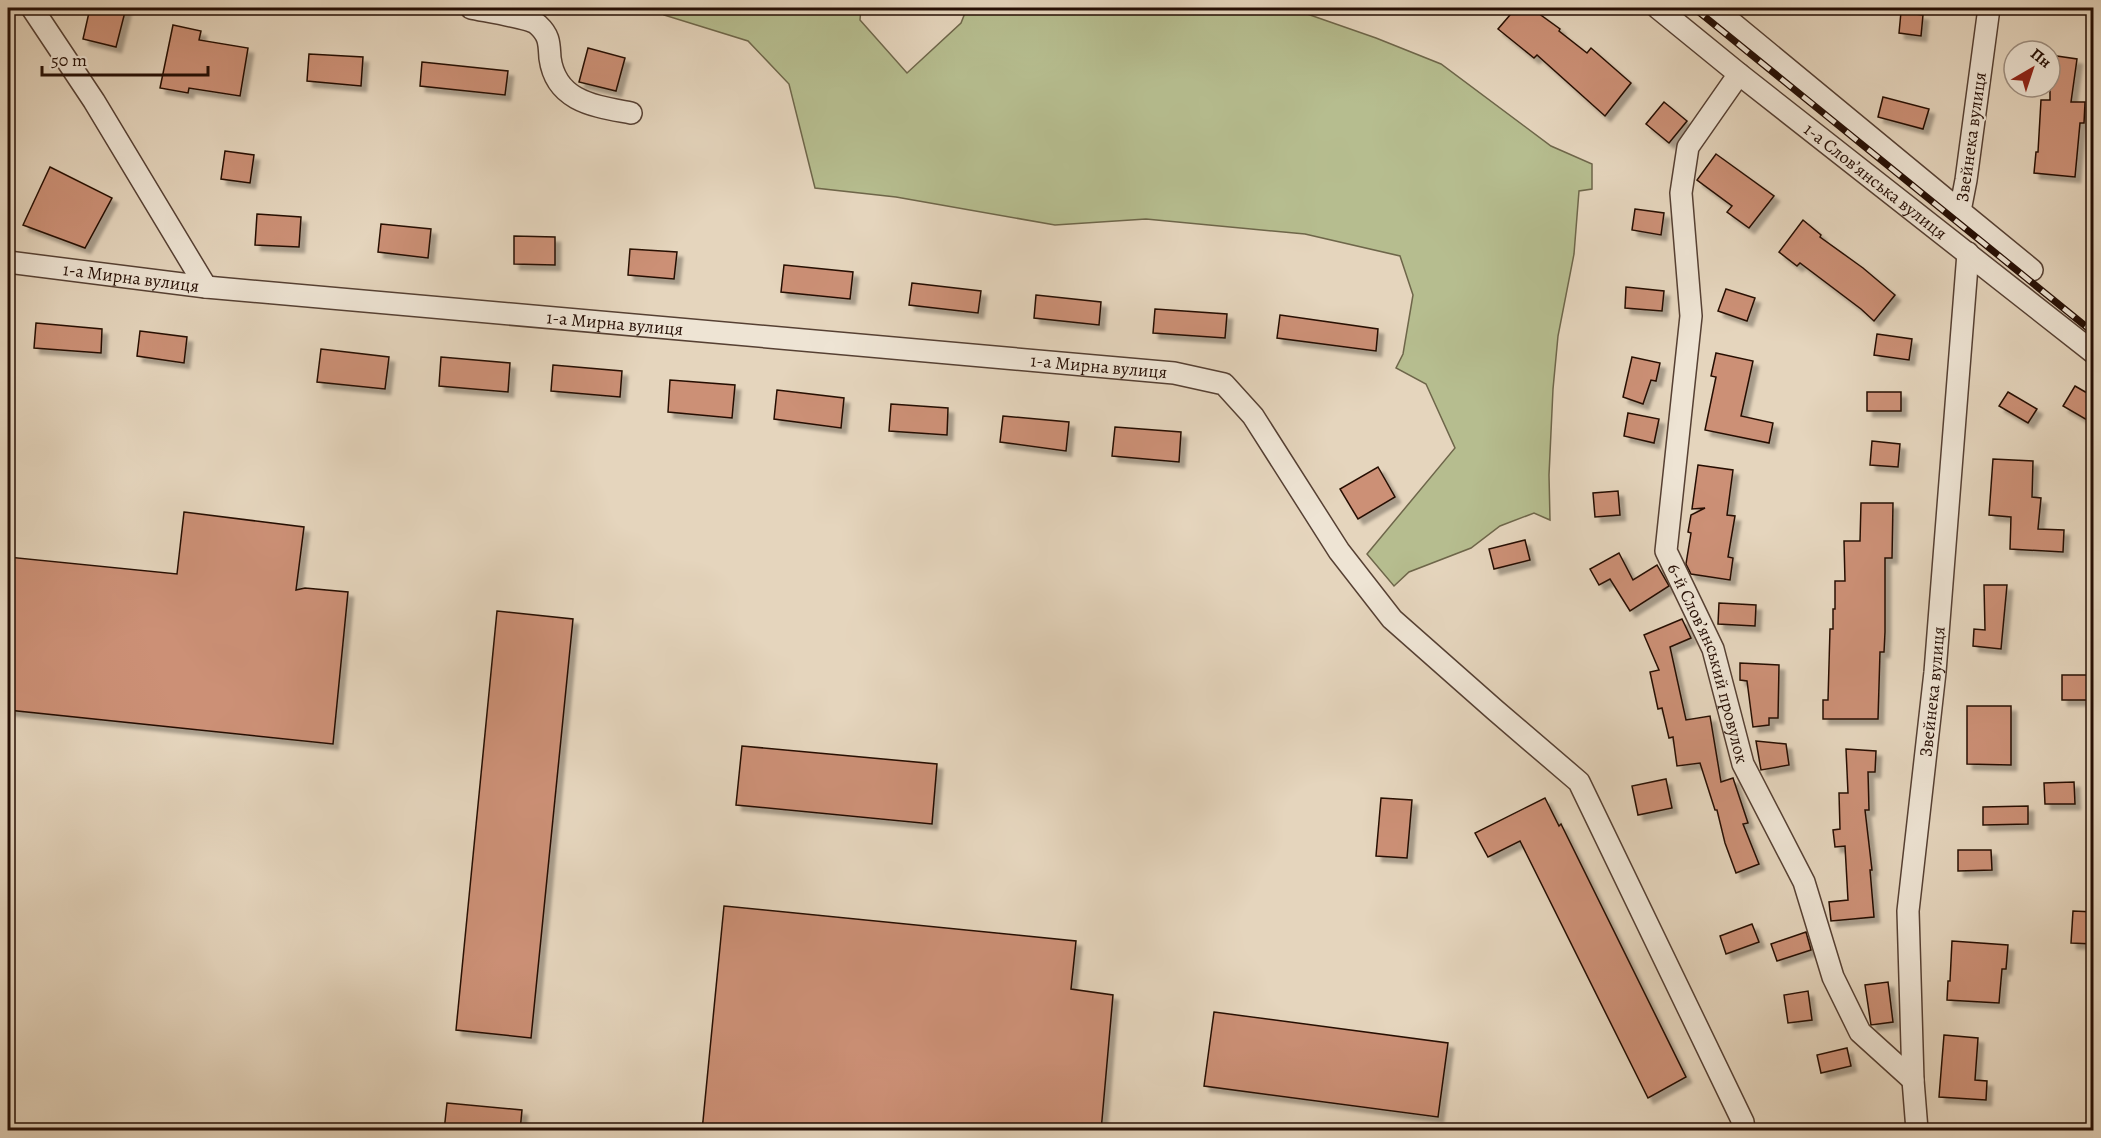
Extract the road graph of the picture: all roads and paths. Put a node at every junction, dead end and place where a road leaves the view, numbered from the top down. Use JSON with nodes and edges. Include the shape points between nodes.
{"nodes":[{"id":1,"x":32,"y":8,"type":"edge"},
{"id":2,"x":471,"y":8,"type":"edge"},
{"id":3,"x":1658,"y":8,"type":"edge"},
{"id":4,"x":1714,"y":8,"type":"edge"},
{"id":5,"x":1989,"y":8,"type":"edge"},
{"id":6,"x":1739,"y":74,"type":"junction"},
{"id":7,"x":631,"y":112,"type":"dead end"},
{"id":8,"x":1960,"y":211,"type":"junction"},
{"id":9,"x":1968,"y":253,"type":"junction"},
{"id":10,"x":8,"y":262,"type":"edge"},
{"id":11,"x":2032,"y":270,"type":"dead end"},
{"id":12,"x":206,"y":287,"type":"junction"},
{"id":13,"x":2094,"y":353,"type":"edge"},
{"id":14,"x":1912,"y":1080,"type":"junction"},
{"id":15,"x":1744,"y":1131,"type":"edge"},
{"id":16,"x":1917,"y":1131,"type":"edge"}],
"edges":[{"from":1,"to":12,"type":"street","via":[[94,101]]},
{"from":2,"to":7,"type":"street","via":[[536,23],[548,36],[552,74],[564,90],[593,105]]},
{"from":3,"to":6,"type":"street","name":"1-а Слов’янська вулиця"},
{"from":4,"to":8,"type":"street"},
{"from":5,"to":8,"type":"street","name":"Звейнека вулиця"},
{"from":6,"to":9,"type":"street","name":"1-а Слов’янська вулиця"},
{"from":6,"to":14,"type":"street","name":"6-й Слов’янський провулок","via":[[1688,147],[1681,193],[1691,316],[1666,551],[1713,649],[1743,764],[1804,882],[1833,977],[1860,1032]]},
{"from":8,"to":11,"type":"street","name":"Звейнека вулиця"},
{"from":9,"to":13,"type":"street","name":"1-а Слов’янська вулиця"},
{"from":9,"to":14,"type":"street","name":"Звейнека вулиця","via":[[1935,672],[1908,911]]},
{"from":10,"to":12,"type":"street","name":"1-а Мирна вулиця"},
{"from":12,"to":15,"type":"street","name":"1-а Мирна вулиця","via":[[1174,373],[1224,384],[1253,416],[1339,551],[1392,619],[1579,782]]},
{"from":14,"to":16,"type":"street","name":"Звейнека вулиця"}]}
